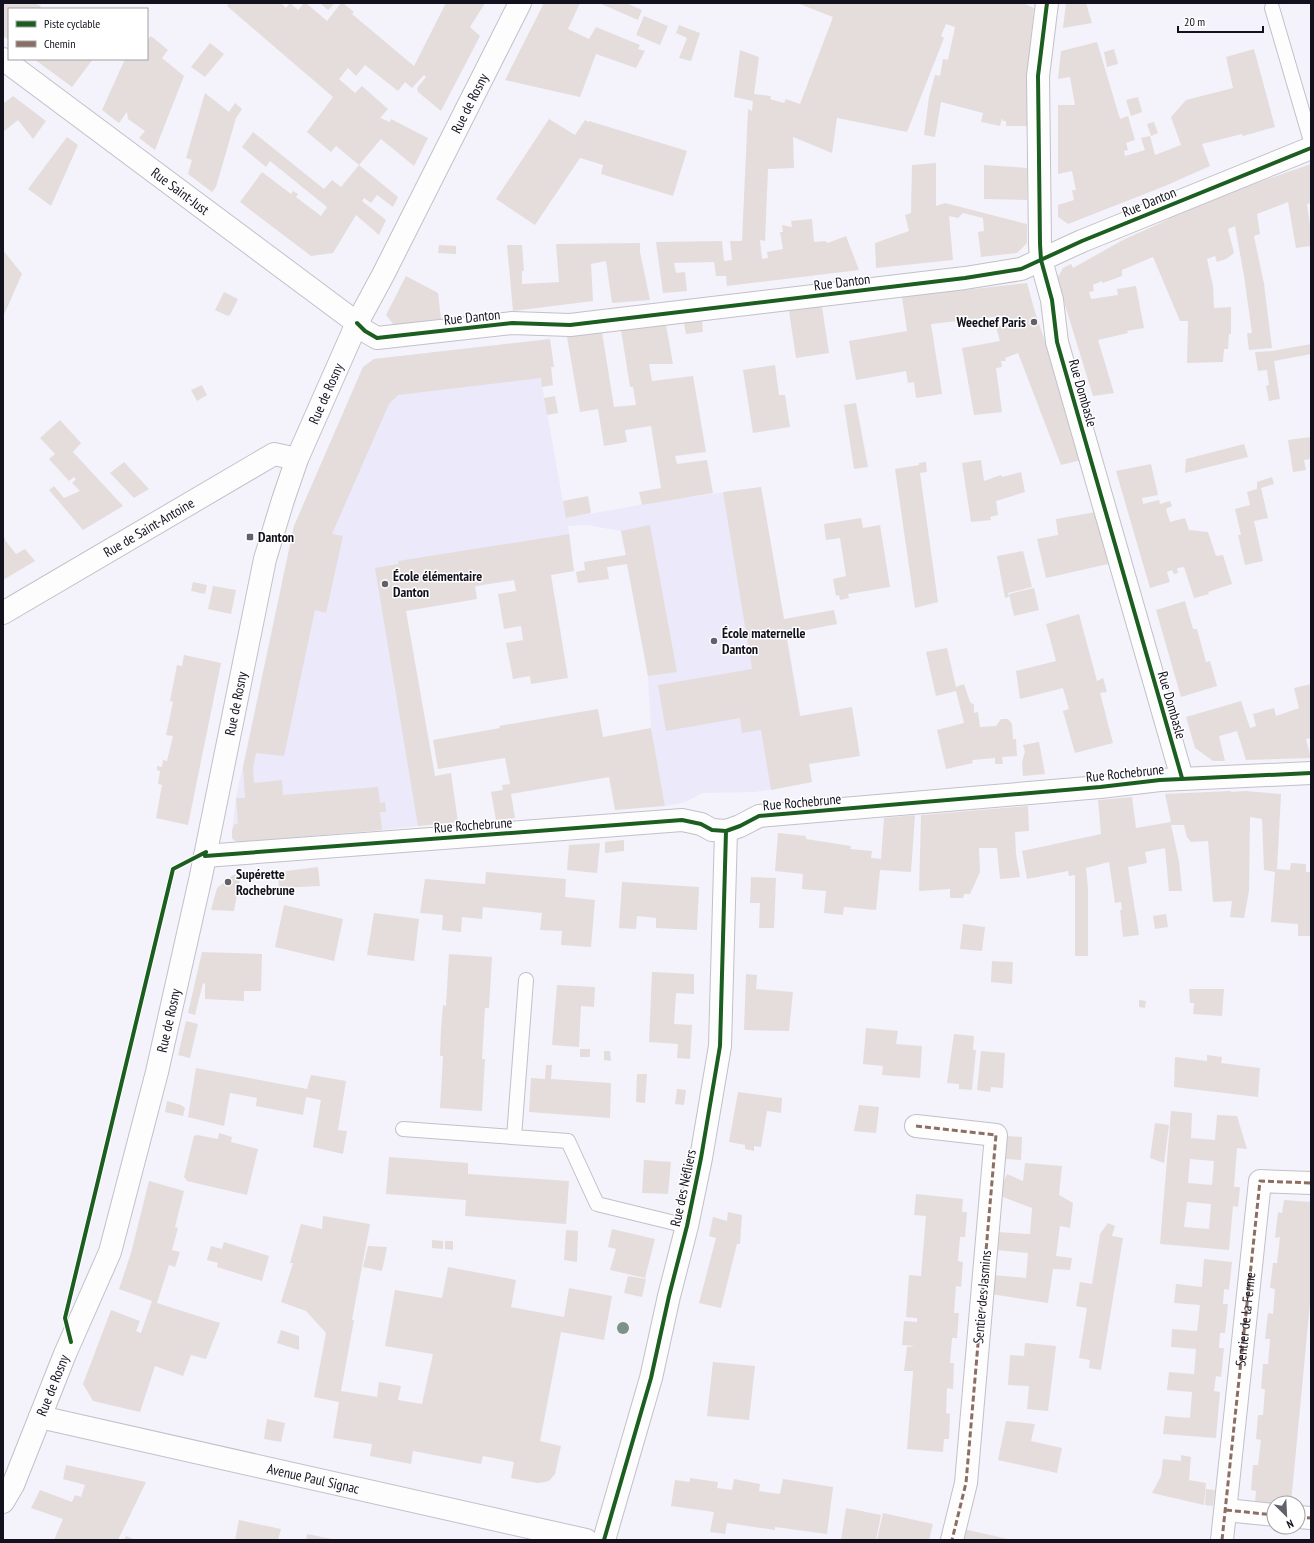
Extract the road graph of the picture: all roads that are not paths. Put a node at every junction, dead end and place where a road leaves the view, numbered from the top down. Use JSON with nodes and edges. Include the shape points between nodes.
{"nodes":[{"id":1,"x":520,"y":3,"type":"edge"},
{"id":2,"x":1047,"y":3,"type":"edge"},
{"id":3,"x":1272,"y":8,"type":"dead end"},
{"id":4,"x":3,"y":59,"type":"edge"},
{"id":5,"x":1311,"y":141,"type":"edge"},
{"id":6,"x":1311,"y":148,"type":"edge"},
{"id":7,"x":1041,"y":260,"type":"junction"},
{"id":8,"x":357,"y":323,"type":"junction"},
{"id":9,"x":297,"y":458,"type":"junction"},
{"id":10,"x":3,"y":613,"type":"edge"},
{"id":11,"x":1311,"y":773,"type":"edge"},
{"id":12,"x":1182,"y":778,"type":"junction"},
{"id":13,"x":726,"y":831,"type":"junction"},
{"id":14,"x":205,"y":856,"type":"junction"},
{"id":15,"x":526,"y":980,"type":"dead end"},
{"id":16,"x":916,"y":1126,"type":"dead end"},
{"id":17,"x":403,"y":1129,"type":"dead end"},
{"id":18,"x":514,"y":1138,"type":"junction"},
{"id":19,"x":1311,"y":1183,"type":"edge"},
{"id":20,"x":687,"y":1226,"type":"junction"},
{"id":21,"x":40,"y":1417,"type":"junction"},
{"id":22,"x":3,"y":1502,"type":"edge"},
{"id":23,"x":1226,"y":1510,"type":"junction"},
{"id":24,"x":1266,"y":1513,"type":"edge"},
{"id":25,"x":586,"y":1540,"type":"edge"},
{"id":26,"x":604,"y":1540,"type":"edge"},
{"id":27,"x":952,"y":1540,"type":"edge"},
{"id":28,"x":1222,"y":1540,"type":"edge"}],
"edges":[{"from":1,"to":8,"type":"street","name":"Rue de Rosny"},
{"from":2,"to":7,"type":"street","name":"Rue Dombasle","via":[[1038,76]]},
{"from":3,"to":5,"type":"lane"},
{"from":4,"to":8,"type":"street","name":"Rue Saint-Just"},
{"from":6,"to":7,"type":"street","name":"Rue Danton"},
{"from":7,"to":8,"type":"street","name":"Rue Danton","via":[[1021,269],[965,278],[570,325],[512,323],[376,338]]},
{"from":7,"to":12,"type":"street","name":"Rue Dombasle","via":[[1052,300],[1057,342]]},
{"from":8,"to":9,"type":"street","name":"Rue de Rosny"},
{"from":9,"to":10,"type":"street","name":"Rue de Saint-Antoine","via":[[274,454]]},
{"from":9,"to":14,"type":"street","name":"Rue de Rosny","via":[[265,559]]},
{"from":11,"to":12,"type":"street","name":"Rue Rochebrune"},
{"from":12,"to":13,"type":"street","name":"Rue Rochebrune","via":[[759,816]]},
{"from":13,"to":14,"type":"street","name":"Rue Rochebrune","via":[[712,830],[701,824],[682,820]]},
{"from":13,"to":20,"type":"street","name":"Rue des Néfliers","via":[[720,1046]]},
{"from":14,"to":21,"type":"street","name":"Rue de Rosny","via":[[157,1072],[110,1252]]},
{"from":15,"to":18,"type":"lane"},
{"from":16,"to":27,"type":"street","name":"Sentier des Jasmins","via":[[996,1135],[966,1483]]},
{"from":17,"to":18,"type":"lane"},
{"from":18,"to":20,"type":"lane","via":[[568,1141],[597,1204]]},
{"from":19,"to":23,"type":"street","name":"Sentier de la Ferme","via":[[1260,1181]]},
{"from":20,"to":26,"type":"street","name":"Rue des Néfliers","via":[[651,1378]]},
{"from":21,"to":22,"type":"street","name":"Rue de Rosny","via":[[13,1485]]},
{"from":21,"to":25,"type":"street","name":"Avenue Paul Signac"},
{"from":23,"to":24,"type":"street"},
{"from":23,"to":28,"type":"street","name":"Sentier de la Ferme"}]}
